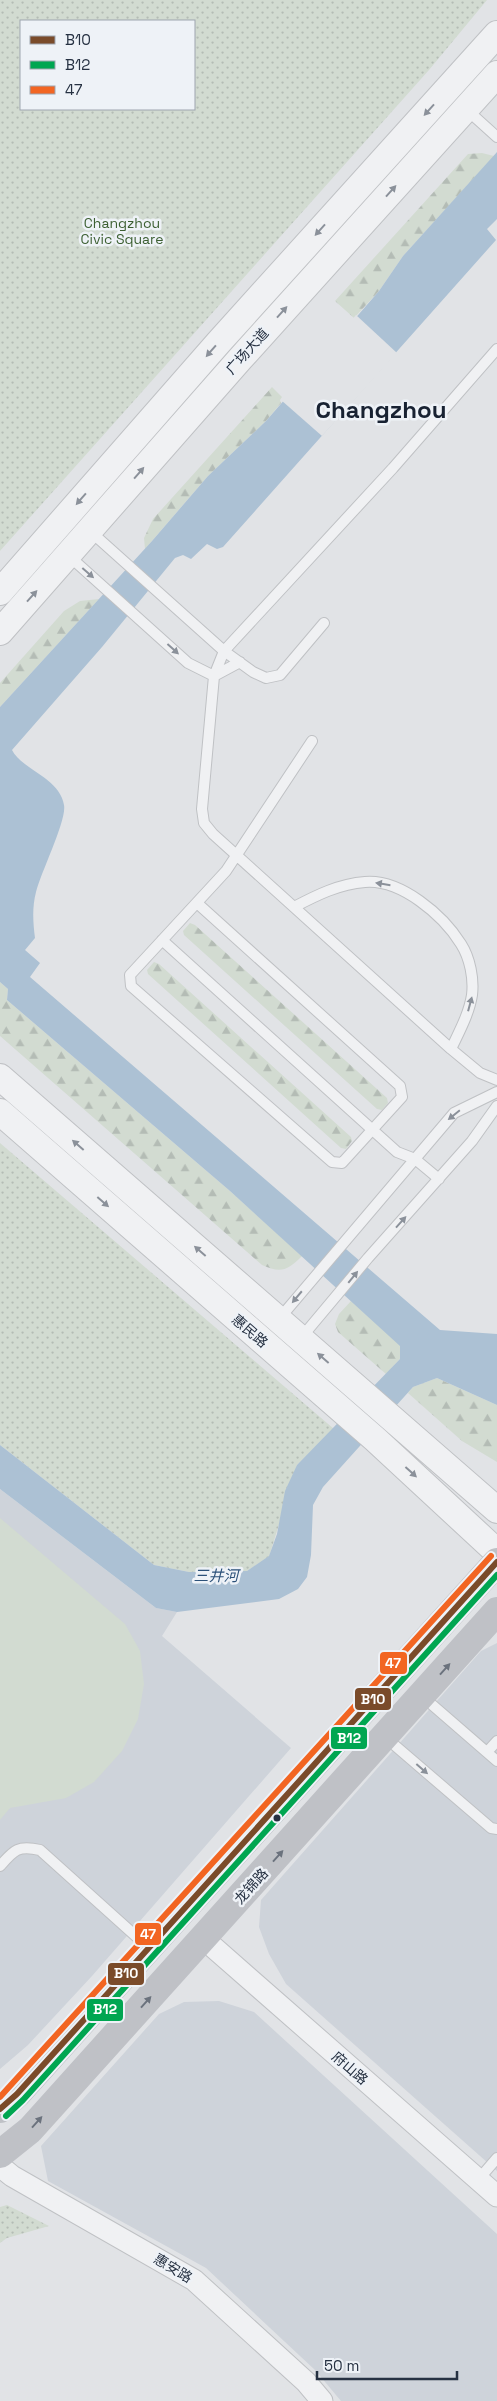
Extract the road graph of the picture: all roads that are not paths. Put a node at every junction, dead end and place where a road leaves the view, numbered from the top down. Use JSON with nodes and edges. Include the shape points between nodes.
{"nodes":[{"id":1,"x":497,"y":34,"type":"edge"},
{"id":2,"x":458,"y":78,"type":"junction"},
{"id":3,"x":494,"y":83,"type":"edge"},
{"id":4,"x":465,"y":109,"type":"junction"},
{"id":5,"x":497,"y":137,"type":"edge"},
{"id":6,"x":497,"y":349,"type":"edge"},
{"id":7,"x":58,"y":526,"type":"junction"},
{"id":8,"x":89,"y":531,"type":"junction"},
{"id":9,"x":68,"y":555,"type":"junction"},
{"id":10,"x":0,"y":592,"type":"edge"},
{"id":11,"x":324,"y":623,"type":"dead end"},
{"id":12,"x":0,"y":632,"type":"edge"},
{"id":13,"x":224,"y":651,"type":"junction"},
{"id":14,"x":240,"y":662,"type":"junction"},
{"id":15,"x":214,"y":676,"type":"junction"},
{"id":16,"x":312,"y":741,"type":"dead end"},
{"id":17,"x":238,"y":856,"type":"junction"},
{"id":18,"x":197,"y":903,"type":"junction"},
{"id":19,"x":294,"y":907,"type":"junction"},
{"id":20,"x":162,"y":940,"type":"junction"},
{"id":21,"x":451,"y":1048,"type":"junction"},
{"id":22,"x":0,"y":1077,"type":"edge"},
{"id":23,"x":497,"y":1080,"type":"edge"},
{"id":24,"x":497,"y":1092,"type":"edge"},
{"id":25,"x":497,"y":1106,"type":"edge"},
{"id":26,"x":0,"y":1112,"type":"edge"},
{"id":27,"x":373,"y":1129,"type":"junction"},
{"id":28,"x":415,"y":1159,"type":"junction"},
{"id":29,"x":439,"y":1179,"type":"junction"},
{"id":30,"x":279,"y":1319,"type":"junction"},
{"id":31,"x":301,"y":1339,"type":"junction"},
{"id":32,"x":497,"y":1510,"type":"edge"},
{"id":33,"x":497,"y":1552,"type":"edge"},
{"id":34,"x":497,"y":1562,"type":"edge"},
{"id":35,"x":497,"y":1612,"type":"edge"},
{"id":36,"x":422,"y":1696,"type":"junction"},
{"id":37,"x":385,"y":1737,"type":"junction"},
{"id":38,"x":497,"y":1740,"type":"edge"},
{"id":39,"x":487,"y":1752,"type":"junction"},
{"id":40,"x":497,"y":1761,"type":"edge"},
{"id":41,"x":497,"y":1829,"type":"edge"},
{"id":42,"x":0,"y":1866,"type":"edge"},
{"id":43,"x":204,"y":1939,"type":"junction"},
{"id":44,"x":150,"y":1948,"type":"junction"},
{"id":45,"x":0,"y":2109,"type":"edge"},
{"id":46,"x":0,"y":2154,"type":"edge"},
{"id":47,"x":497,"y":2158,"type":"edge"},
{"id":48,"x":0,"y":2166,"type":"edge"},
{"id":49,"x":478,"y":2180,"type":"junction"},
{"id":50,"x":497,"y":2196,"type":"edge"},
{"id":51,"x":322,"y":2401,"type":"edge"}],
"edges":[{"from":1,"to":2,"type":"street","name":"广场大道"},
{"from":2,"to":3,"type":"lane"},
{"from":2,"to":4,"type":"lane"},
{"from":2,"to":7,"type":"street","name":"广场大道","one_way":true},
{"from":3,"to":4,"type":"street","name":"广场大道"},
{"from":4,"to":5,"type":"lane"},
{"from":8,"to":4,"type":"street","name":"广场大道","one_way":true},
{"from":6,"to":13,"type":"lane","via":[[393,468]]},
{"from":7,"to":8,"type":"lane"},
{"from":7,"to":9,"type":"lane"},
{"from":7,"to":10,"type":"street","name":"广场大道"},
{"from":8,"to":9,"type":"street","name":"广场大道"},
{"from":8,"to":13,"type":"lane"},
{"from":12,"to":9,"type":"street","name":"广场大道","one_way":true},
{"from":9,"to":15,"type":"lane","one_way":true,"via":[[188,663]]},
{"from":11,"to":14,"type":"lane","via":[[280,675],[266,678]]},
{"from":13,"to":14,"type":"lane"},
{"from":13,"to":15,"type":"lane"},
{"from":14,"to":15,"type":"lane"},
{"from":15,"to":17,"type":"lane","via":[[202,809],[204,823],[212,834]]},
{"from":16,"to":17,"type":"lane"},
{"from":17,"to":18,"type":"lane"},
{"from":17,"to":19,"type":"lane"},
{"from":18,"to":20,"type":"lane"},
{"from":18,"to":27,"type":"lane","via":[[400,1086],[402,1097]]},
{"from":19,"to":21,"type":"lane"},
{"from":21,"to":19,"type":"lane","one_way":true,"via":[[466,1017],[472,995],[470,967],[462,945],[450,928],[413,896],[394,886],[367,882],[331,888]]},
{"from":20,"to":27,"type":"lane"},
{"from":20,"to":27,"type":"lane","via":[[130,975],[131,986],[332,1162],[342,1163]]},
{"from":21,"to":23,"type":"lane","via":[[480,1073]]},
{"from":30,"to":22,"type":"street","name":"惠民路","one_way":true},
{"from":24,"to":28,"type":"lane","one_way":true,"via":[[454,1112]]},
{"from":25,"to":29,"type":"lane"},
{"from":26,"to":33,"type":"street","name":"惠民路","one_way":true,"via":[[375,1439]]},
{"from":27,"to":28,"type":"lane","via":[[397,1152]]},
{"from":28,"to":29,"type":"lane"},
{"from":28,"to":30,"type":"lane","one_way":true},
{"from":31,"to":29,"type":"lane","one_way":true},
{"from":30,"to":31,"type":"street","name":"惠民路"},
{"from":32,"to":31,"type":"street","name":"惠民路","one_way":true},
{"from":34,"to":44,"type":"main road"},
{"from":36,"to":35,"type":"main road","name":"龙锦路","one_way":true},
{"from":36,"to":37,"type":"main road","name":"龙锦路"},
{"from":36,"to":39,"type":"lane"},
{"from":37,"to":41,"type":"lane","one_way":true,"via":[[491,1828]]},
{"from":43,"to":37,"type":"main road","name":"龙锦路","one_way":true},
{"from":38,"to":39,"type":"lane"},
{"from":39,"to":40,"type":"lane"},
{"from":42,"to":44,"type":"lane","via":[[12,1853],[24,1847],[40,1850]]},
{"from":46,"to":43,"type":"main road","name":"龙锦路","one_way":true,"via":[[30,2130]]},
{"from":43,"to":49,"type":"street","name":"府山路"},
{"from":44,"to":45,"type":"main road"},
{"from":47,"to":49,"type":"lane"},
{"from":48,"to":51,"type":"street","name":"惠安路","via":[[12,2176],[194,2280],[306,2382]]},
{"from":49,"to":50,"type":"street","name":"府山路"}]}
